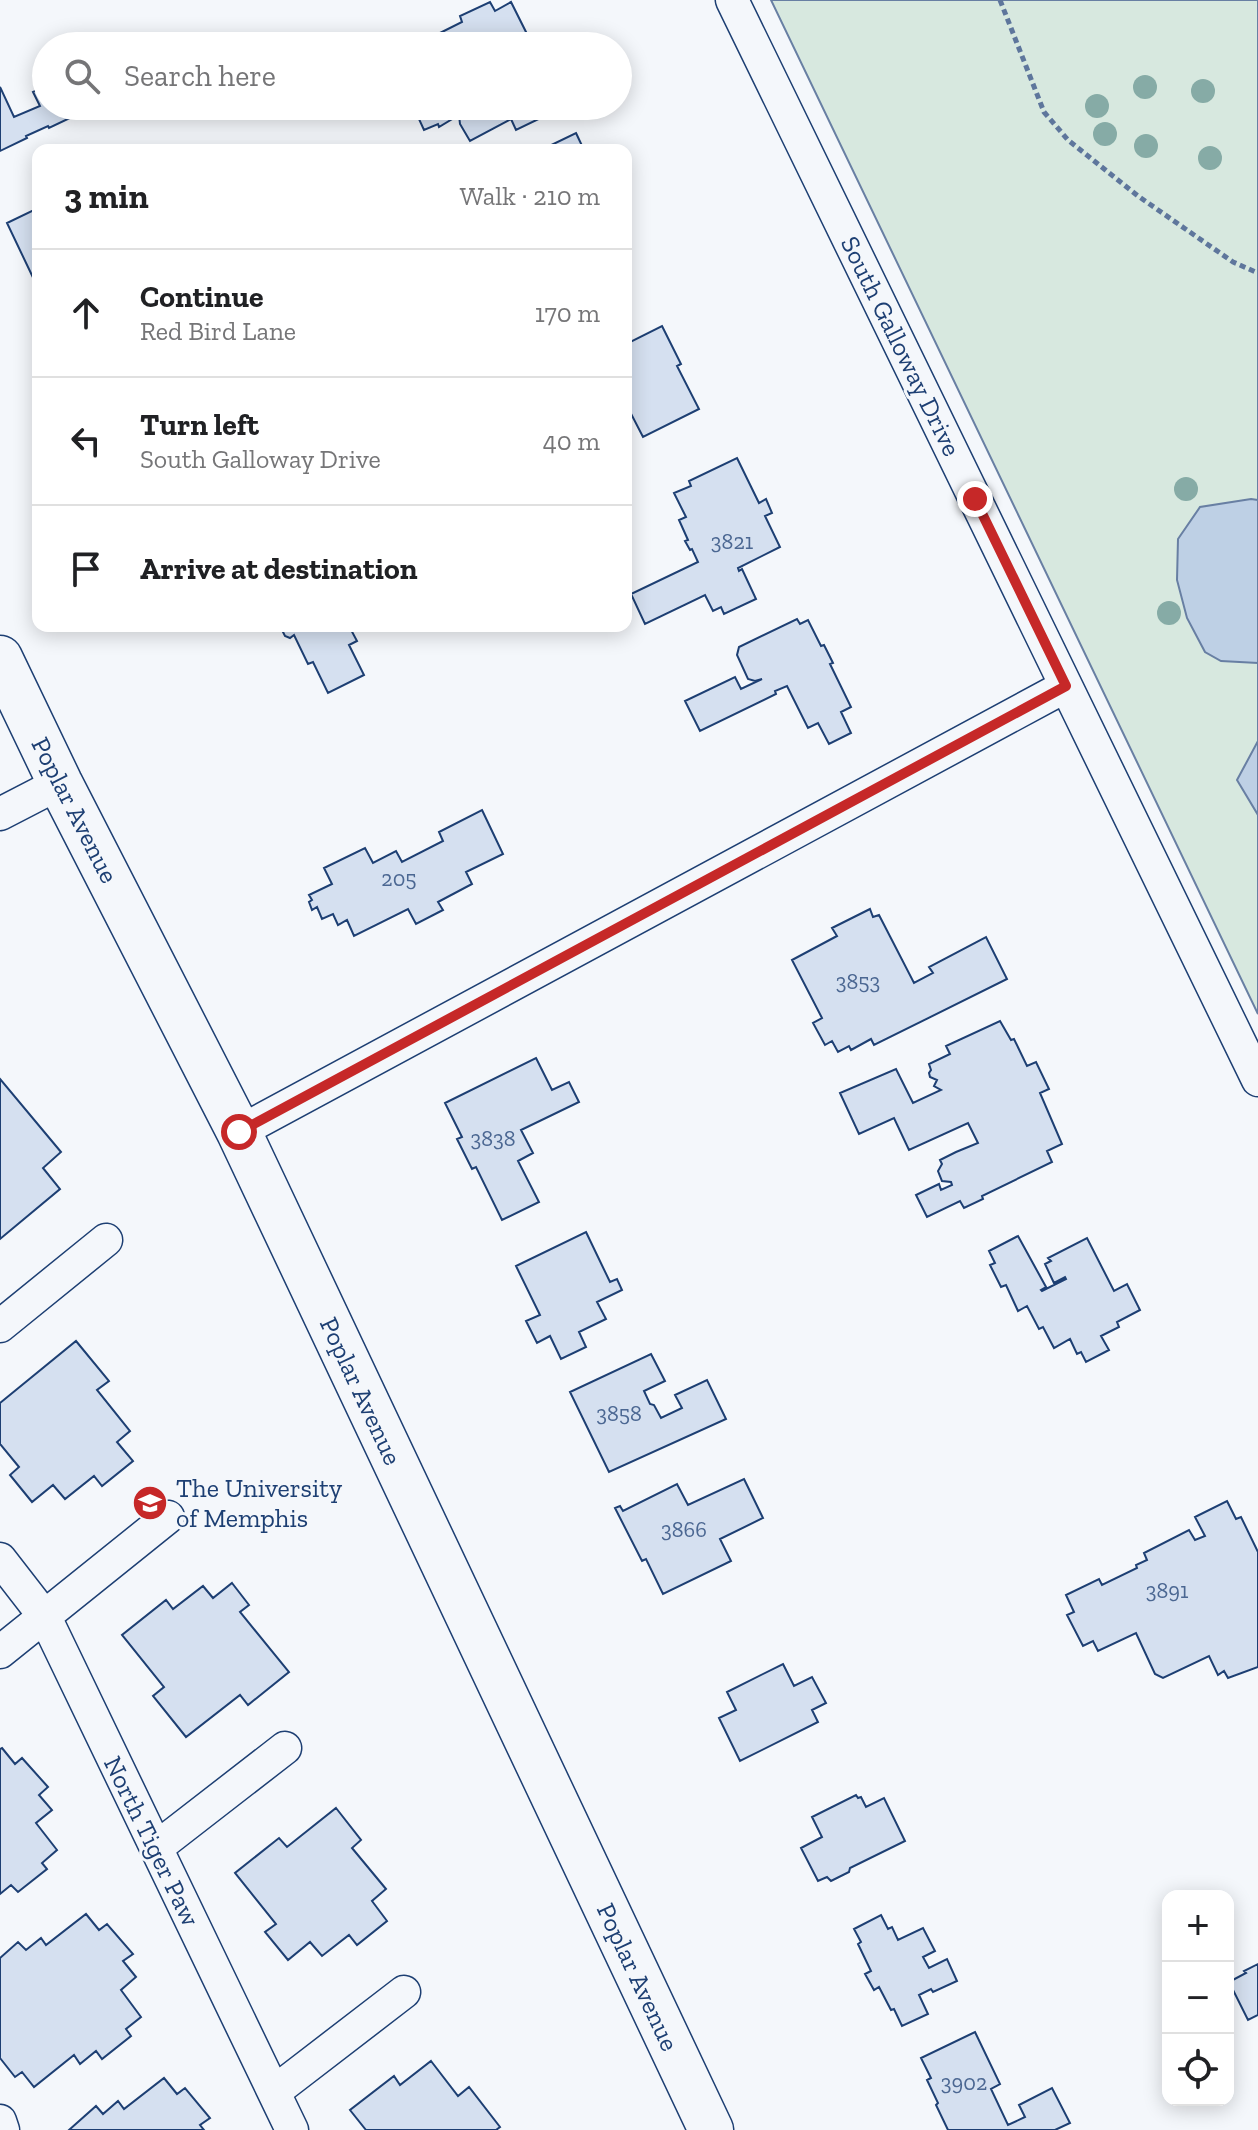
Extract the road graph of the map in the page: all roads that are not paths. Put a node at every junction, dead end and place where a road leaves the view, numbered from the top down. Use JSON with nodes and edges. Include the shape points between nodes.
{"nodes":[{"id":1,"x":732,"y":0,"type":"edge"},
{"id":2,"x":0,"y":658,"type":"edge"},
{"id":3,"x":1066,"y":686,"type":"junction"},
{"id":4,"x":60,"y":783,"type":"junction"},
{"id":5,"x":0,"y":814,"type":"edge"},
{"id":6,"x":1258,"y":1080,"type":"edge"},
{"id":7,"x":239,"y":1132,"type":"junction"},
{"id":8,"x":106,"y":1240,"type":"dead end"},
{"id":9,"x":0,"y":1326,"type":"edge"},
{"id":10,"x":168,"y":1517,"type":"dead end"},
{"id":11,"x":0,"y":1559,"type":"edge"},
{"id":12,"x":45,"y":1617,"type":"junction"},
{"id":13,"x":0,"y":1652,"type":"edge"},
{"id":14,"x":285,"y":1748,"type":"dead end"},
{"id":15,"x":156,"y":1848,"type":"junction"},
{"id":16,"x":404,"y":1992,"type":"dead end"},
{"id":17,"x":274,"y":2092,"type":"junction"},
{"id":18,"x":0,"y":2121,"type":"edge"},
{"id":19,"x":3,"y":2130,"type":"edge"},
{"id":20,"x":292,"y":2130,"type":"edge"},
{"id":21,"x":711,"y":2130,"type":"edge"}],
"edges":[{"from":1,"to":3,"type":"street","name":"South Galloway Drive"},
{"from":2,"to":4,"type":"main road","name":"Poplar Avenue"},
{"from":3,"to":6,"type":"street","name":"South Galloway Drive"},
{"from":3,"to":7,"type":"street"},
{"from":4,"to":5,"type":"street"},
{"from":4,"to":7,"type":"main road","name":"Poplar Avenue"},
{"from":7,"to":21,"type":"main road","name":"Poplar Avenue"},
{"from":8,"to":9,"type":"street"},
{"from":10,"to":12,"type":"street"},
{"from":11,"to":12,"type":"street","name":"North Tiger Paw"},
{"from":12,"to":13,"type":"street"},
{"from":12,"to":15,"type":"street","name":"North Tiger Paw"},
{"from":14,"to":15,"type":"street"},
{"from":15,"to":17,"type":"street","name":"North Tiger Paw"},
{"from":16,"to":17,"type":"street"},
{"from":17,"to":20,"type":"street","name":"North Tiger Paw"},
{"from":18,"to":19,"type":"street"}]}
